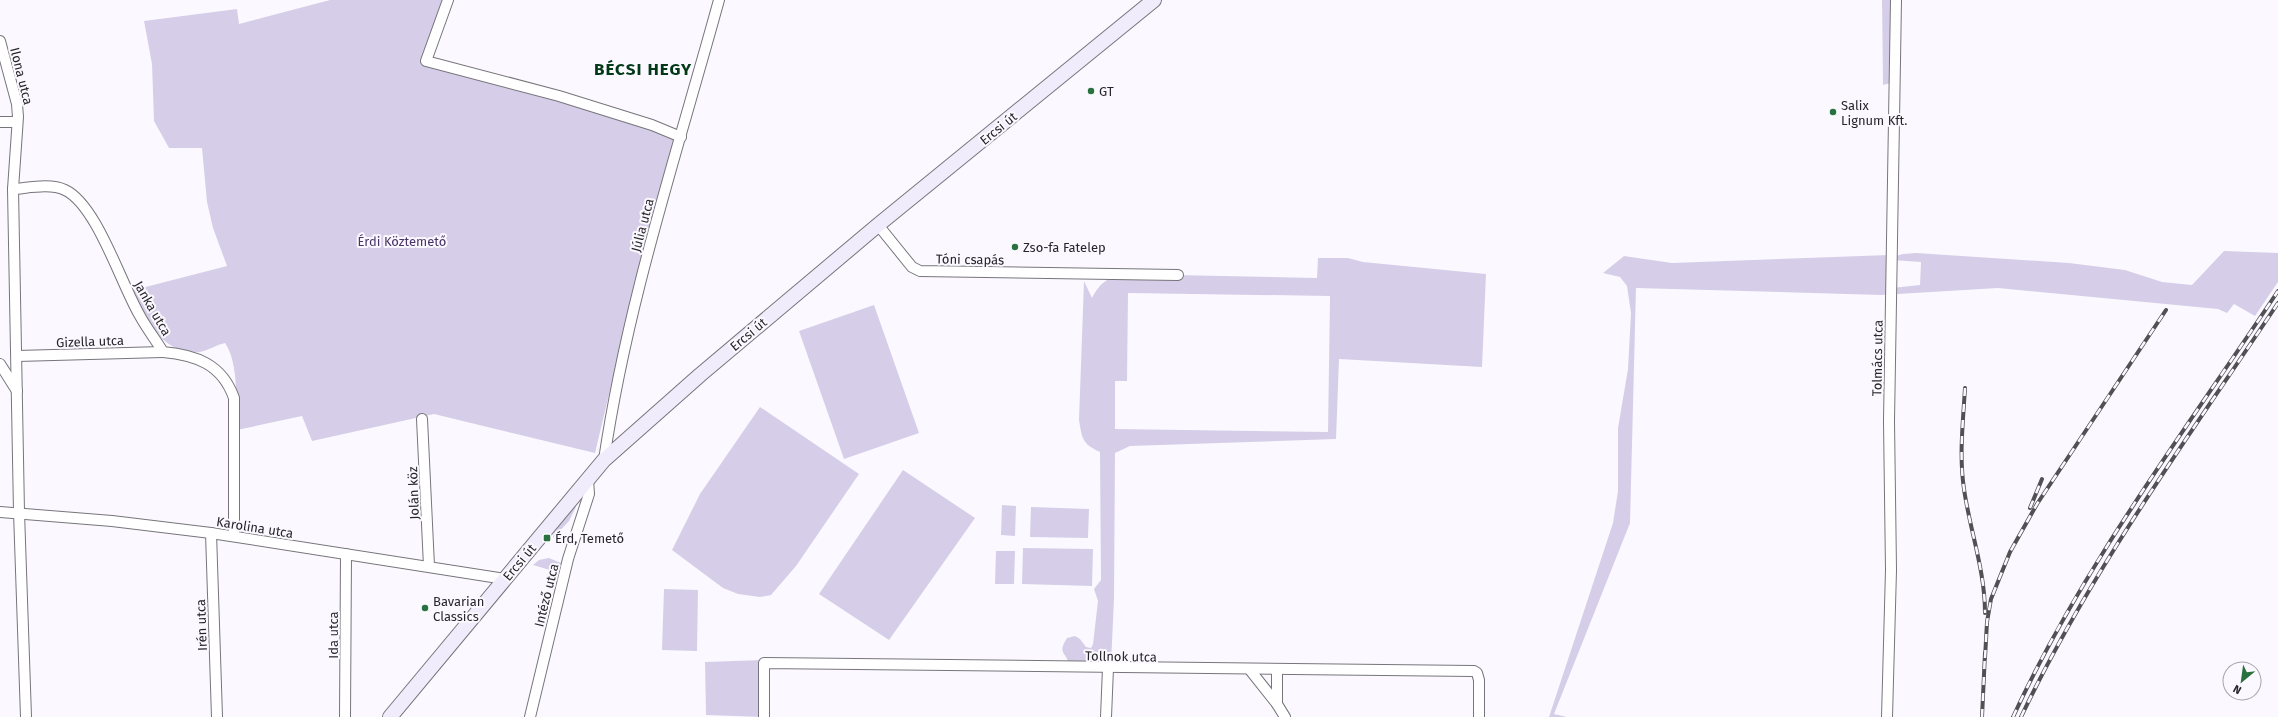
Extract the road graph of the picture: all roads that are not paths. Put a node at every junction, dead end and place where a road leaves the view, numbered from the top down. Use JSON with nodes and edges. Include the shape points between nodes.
{"nodes":[{"id":1,"x":448,"y":0,"type":"edge"},
{"id":2,"x":719,"y":0,"type":"edge"},
{"id":3,"x":1154,"y":0,"type":"edge"},
{"id":4,"x":1896,"y":0,"type":"edge"},
{"id":5,"x":0,"y":41,"type":"edge"},
{"id":6,"x":0,"y":122,"type":"edge"},
{"id":7,"x":17,"y":122,"type":"junction"},
{"id":8,"x":681,"y":137,"type":"junction"},
{"id":9,"x":13,"y":189,"type":"junction"},
{"id":10,"x":878,"y":225,"type":"junction"},
{"id":11,"x":1178,"y":275,"type":"dead end"},
{"id":12,"x":163,"y":352,"type":"junction"},
{"id":13,"x":17,"y":356,"type":"junction"},
{"id":14,"x":0,"y":364,"type":"edge"},
{"id":15,"x":17,"y":392,"type":"junction"},
{"id":16,"x":422,"y":419,"type":"dead end"},
{"id":17,"x":604,"y":460,"type":"junction"},
{"id":18,"x":588,"y":480,"type":"junction"},
{"id":19,"x":0,"y":512,"type":"edge"},
{"id":20,"x":19,"y":512,"type":"junction"},
{"id":21,"x":211,"y":533,"type":"junction"},
{"id":22,"x":234,"y":536,"type":"junction"},
{"id":23,"x":346,"y":554,"type":"junction"},
{"id":24,"x":428,"y":566,"type":"junction"},
{"id":25,"x":505,"y":579,"type":"junction"},
{"id":26,"x":1108,"y":668,"type":"junction"},
{"id":27,"x":1277,"y":669,"type":"junction"},
{"id":28,"x":1250,"y":670,"type":"junction"},
{"id":29,"x":1277,"y":704,"type":"junction"},
{"id":30,"x":26,"y":717,"type":"edge"},
{"id":31,"x":217,"y":717,"type":"edge"},
{"id":32,"x":345,"y":717,"type":"edge"},
{"id":33,"x":390,"y":717,"type":"edge"},
{"id":34,"x":530,"y":717,"type":"edge"},
{"id":35,"x":764,"y":717,"type":"edge"},
{"id":36,"x":1106,"y":717,"type":"edge"},
{"id":37,"x":1285,"y":717,"type":"edge"},
{"id":38,"x":1479,"y":717,"type":"edge"},
{"id":39,"x":1887,"y":717,"type":"edge"}],
"edges":[{"from":1,"to":8,"type":"street","via":[[426,61],[559,96],[652,125]]},
{"from":2,"to":8,"type":"street","name":"Júlia utca"},
{"from":3,"to":10,"type":"main road","name":"Ercsi út"},
{"from":4,"to":39,"type":"street","name":"Tolmács utca","via":[[1889,421],[1891,570]]},
{"from":5,"to":7,"type":"street","name":"Ilona utca","via":[[17,104]]},
{"from":6,"to":7,"type":"street"},
{"from":7,"to":9,"type":"street","name":"Ilona utca"},
{"from":8,"to":17,"type":"street","name":"Júlia utca","via":[[654,225],[635,301]]},
{"from":9,"to":12,"type":"street","name":"Janka utca","via":[[49,187],[63,189],[78,198],[104,241],[140,317]]},
{"from":9,"to":13,"type":"street","name":"Ilona utca"},
{"from":10,"to":11,"type":"street","name":"Tóni csapás","via":[[912,267],[920,271]]},
{"from":10,"to":17,"type":"main road","name":"Ercsi út","via":[[700,375]]},
{"from":12,"to":13,"type":"street","name":"Gizella utca"},
{"from":12,"to":22,"type":"street","name":"Janka utca","via":[[196,357],[212,366],[229,384],[234,398]]},
{"from":13,"to":15,"type":"street","name":"Ilona utca"},
{"from":14,"to":15,"type":"street"},
{"from":15,"to":20,"type":"street","name":"Ilona utca"},
{"from":16,"to":24,"type":"street","name":"Jolán köz"},
{"from":17,"to":18,"type":"main road","name":"Ercsi út"},
{"from":18,"to":25,"type":"main road","name":"Ercsi út"},
{"from":18,"to":34,"type":"street","name":"Intéző utca","via":[[589,494],[568,559]]},
{"from":19,"to":20,"type":"street","name":"Karolina utca"},
{"from":20,"to":21,"type":"street","name":"Karolina utca"},
{"from":20,"to":30,"type":"street","name":"Ilona utca"},
{"from":21,"to":22,"type":"street","name":"Karolina utca"},
{"from":21,"to":31,"type":"street","name":"Irén utca"},
{"from":22,"to":23,"type":"street","name":"Karolina utca"},
{"from":23,"to":24,"type":"street","name":"Karolina utca"},
{"from":23,"to":32,"type":"street","name":"Ida utca"},
{"from":24,"to":25,"type":"street","name":"Karolina utca"},
{"from":25,"to":33,"type":"main road","name":"Ercsi út"},
{"from":26,"to":28,"type":"street","name":"Tollnok utca"},
{"from":26,"to":35,"type":"street","name":"Tollnok utca","via":[[764,663]]},
{"from":26,"to":36,"type":"street"},
{"from":27,"to":28,"type":"street","name":"Tollnok utca"},
{"from":27,"to":29,"type":"street"},
{"from":27,"to":38,"type":"street","name":"Tollnok utca","via":[[1478,673]]},
{"from":28,"to":29,"type":"street"},
{"from":29,"to":37,"type":"street"}]}
